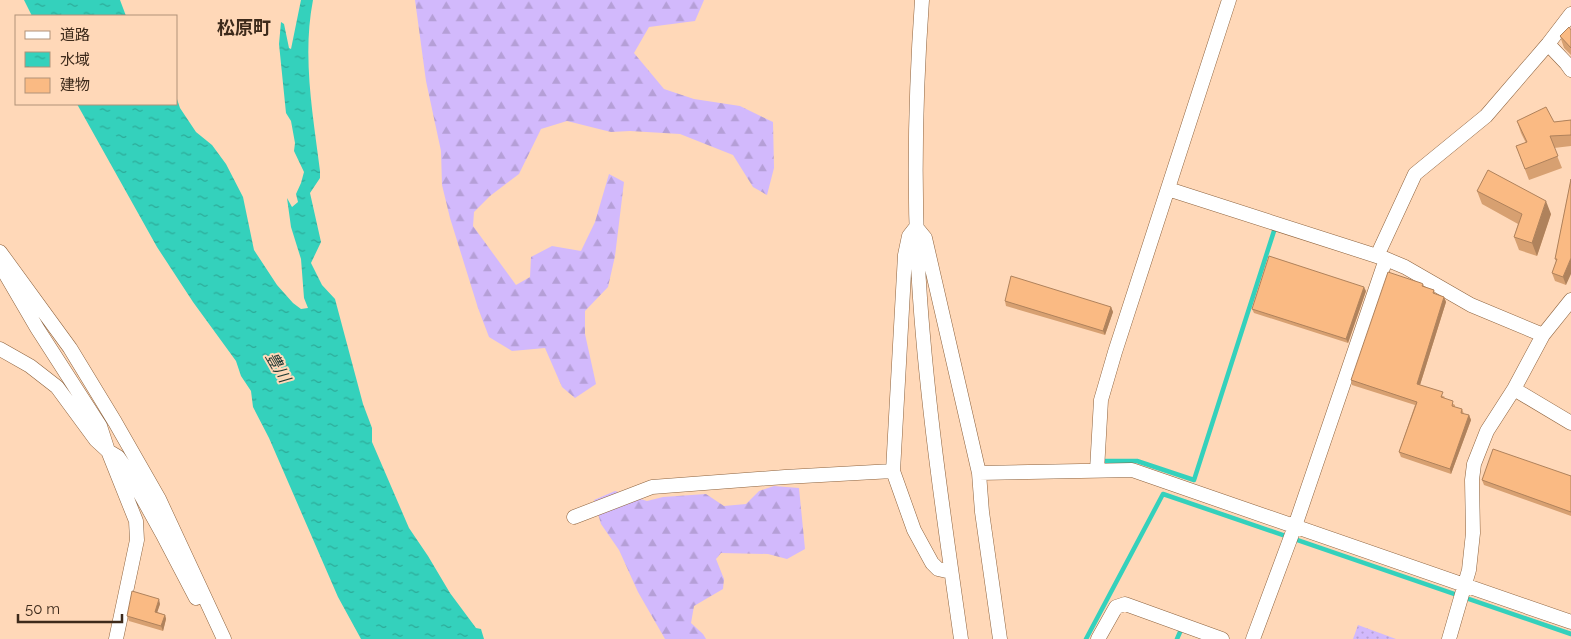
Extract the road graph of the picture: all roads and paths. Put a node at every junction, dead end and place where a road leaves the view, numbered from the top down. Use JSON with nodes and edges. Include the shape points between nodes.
{"nodes":[{"id":1,"x":922,"y":0,"type":"edge"},
{"id":2,"x":1229,"y":0,"type":"edge"},
{"id":3,"x":1571,"y":14,"type":"edge"},
{"id":4,"x":1548,"y":44,"type":"junction"},
{"id":5,"x":1571,"y":70,"type":"edge"},
{"id":6,"x":1168,"y":189,"type":"junction"},
{"id":7,"x":916,"y":227,"type":"junction"},
{"id":8,"x":0,"y":253,"type":"edge"},
{"id":9,"x":1381,"y":258,"type":"junction"},
{"id":10,"x":1569,"y":307,"type":"edge"},
{"id":11,"x":1543,"y":335,"type":"junction"},
{"id":12,"x":0,"y":349,"type":"edge"},
{"id":13,"x":1514,"y":389,"type":"junction"},
{"id":14,"x":1571,"y":423,"type":"edge"},
{"id":15,"x":108,"y":451,"type":"junction"},
{"id":16,"x":1097,"y":470,"type":"junction"},
{"id":17,"x":893,"y":471,"type":"junction"},
{"id":18,"x":979,"y":473,"type":"junction"},
{"id":19,"x":574,"y":517,"type":"dead end"},
{"id":20,"x":1292,"y":533,"type":"junction"},
{"id":21,"x":951,"y":572,"type":"junction"},
{"id":22,"x":1465,"y":587,"type":"junction"},
{"id":23,"x":211,"y":612,"type":"junction"},
{"id":24,"x":1571,"y":622,"type":"edge"},
{"id":25,"x":116,"y":639,"type":"edge"},
{"id":26,"x":224,"y":639,"type":"edge"},
{"id":27,"x":961,"y":639,"type":"edge"},
{"id":28,"x":1000,"y":639,"type":"edge"},
{"id":29,"x":1098,"y":639,"type":"edge"},
{"id":30,"x":1222,"y":639,"type":"edge"},
{"id":31,"x":1253,"y":639,"type":"edge"},
{"id":32,"x":1449,"y":639,"type":"edge"}],
"edges":[{"from":1,"to":7,"type":"street"},
{"from":2,"to":6,"type":"street"},
{"from":3,"to":4,"type":"street"},
{"from":4,"to":5,"type":"street"},
{"from":4,"to":9,"type":"street","via":[[1486,116],[1415,174]]},
{"from":6,"to":9,"type":"street"},
{"from":6,"to":16,"type":"street","via":[[1101,400]]},
{"from":7,"to":17,"type":"street","via":[[908,236],[906,255]]},
{"from":7,"to":18,"type":"street","via":[[925,238]]},
{"from":7,"to":21,"type":"street","via":[[933,438]]},
{"from":8,"to":15,"type":"street","via":[[2,268],[100,426]]},
{"from":8,"to":23,"type":"street","via":[[70,348],[115,422],[159,499]]},
{"from":9,"to":11,"type":"street","via":[[1405,267],[1471,305]]},
{"from":9,"to":20,"type":"street"},
{"from":10,"to":11,"type":"street"},
{"from":11,"to":13,"type":"street"},
{"from":12,"to":15,"type":"street","via":[[30,366],[57,388]]},
{"from":13,"to":14,"type":"street"},
{"from":13,"to":22,"type":"street","via":[[1487,431],[1474,464],[1473,532]]},
{"from":15,"to":23,"type":"street","via":[[118,457],[127,470],[192,592]]},
{"from":15,"to":25,"type":"street","via":[[136,521],[136,540]]},
{"from":16,"to":18,"type":"street"},
{"from":16,"to":20,"type":"street","via":[[1132,470]]},
{"from":17,"to":19,"type":"street","via":[[652,487]]},
{"from":17,"to":21,"type":"street","via":[[914,530],[932,563],[938,569]]},
{"from":18,"to":28,"type":"street"},
{"from":20,"to":22,"type":"street"},
{"from":20,"to":31,"type":"street"},
{"from":21,"to":27,"type":"street"},
{"from":22,"to":24,"type":"street"},
{"from":22,"to":32,"type":"street"},
{"from":23,"to":26,"type":"street"},
{"from":29,"to":30,"type":"street","via":[[1116,608],[1124,604]]}]}
